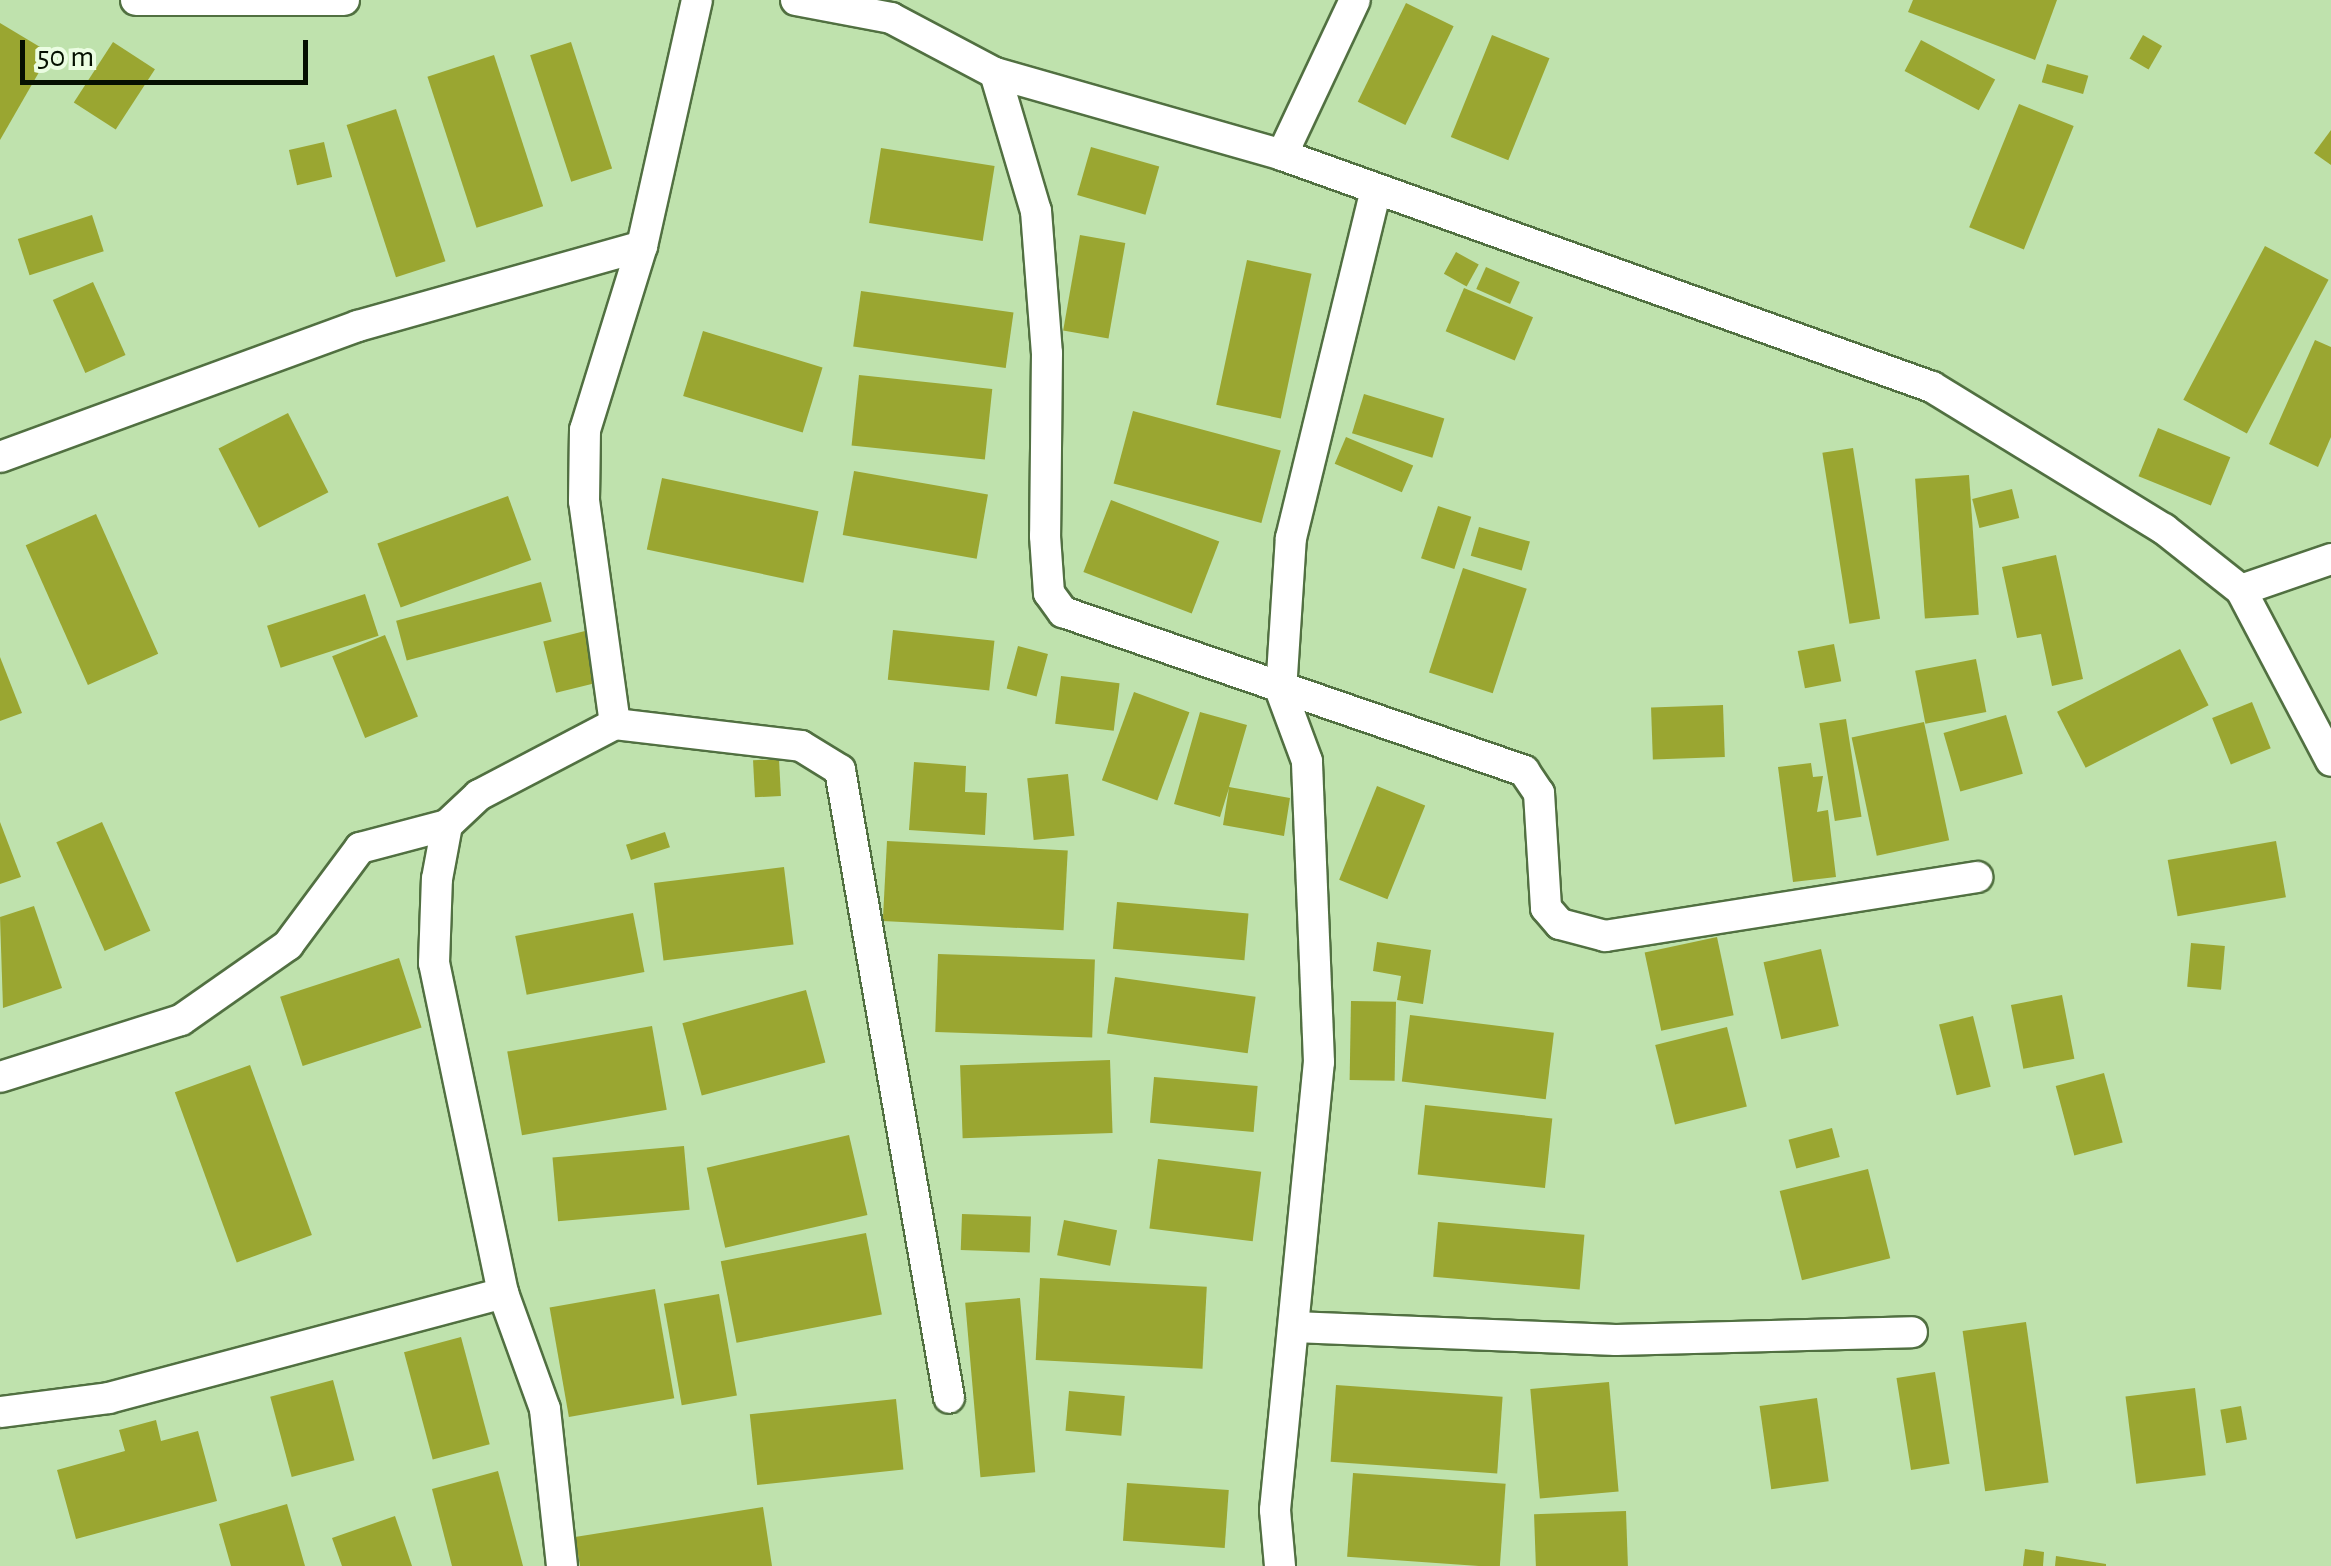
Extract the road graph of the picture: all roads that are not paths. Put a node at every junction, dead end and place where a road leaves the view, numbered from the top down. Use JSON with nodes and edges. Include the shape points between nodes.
{"nodes":[{"id":1,"x":138,"y":0,"type":"edge"},
{"id":2,"x":344,"y":0,"type":"edge"},
{"id":3,"x":697,"y":0,"type":"edge"},
{"id":4,"x":796,"y":0,"type":"edge"},
{"id":5,"x":1355,"y":0,"type":"edge"},
{"id":6,"x":892,"y":9,"type":"edge"},
{"id":7,"x":996,"y":73,"type":"junction"},
{"id":8,"x":1282,"y":155,"type":"junction"},
{"id":9,"x":1376,"y":190,"type":"junction"},
{"id":10,"x":642,"y":246,"type":"junction"},
{"id":11,"x":0,"y":456,"type":"edge"},
{"id":12,"x":2331,"y":558,"type":"edge"},
{"id":13,"x":2241,"y":590,"type":"junction"},
{"id":14,"x":1281,"y":691,"type":"junction"},
{"id":15,"x":615,"y":724,"type":"junction"},
{"id":16,"x":2331,"y":761,"type":"edge"},
{"id":17,"x":447,"y":825,"type":"junction"},
{"id":18,"x":1977,"y":878,"type":"dead end"},
{"id":19,"x":0,"y":1077,"type":"edge"},
{"id":20,"x":504,"y":1293,"type":"junction"},
{"id":21,"x":1294,"y":1327,"type":"junction"},
{"id":22,"x":1912,"y":1332,"type":"dead end"},
{"id":23,"x":949,"y":1398,"type":"dead end"},
{"id":24,"x":0,"y":1412,"type":"edge"},
{"id":25,"x":562,"y":1566,"type":"edge"},
{"id":26,"x":1280,"y":1566,"type":"edge"}],
"edges":[{"from":1,"to":2,"type":"street"},
{"from":3,"to":10,"type":"street"},
{"from":4,"to":6,"type":"street"},
{"from":5,"to":8,"type":"street"},
{"from":6,"to":7,"type":"street"},
{"from":7,"to":8,"type":"street"},
{"from":7,"to":14,"type":"street","via":[[1036,211],[1049,593],[1099,632]]},
{"from":8,"to":9,"type":"street"},
{"from":9,"to":13,"type":"street","via":[[1932,387],[2164,529]]},
{"from":9,"to":14,"type":"street","via":[[1291,538]]},
{"from":10,"to":11,"type":"street","via":[[358,326]]},
{"from":10,"to":15,"type":"street","via":[[585,430],[584,501]]},
{"from":12,"to":13,"type":"street"},
{"from":13,"to":16,"type":"street"},
{"from":14,"to":18,"type":"street","via":[[1524,771],[1539,793],[1546,908],[1560,924],[1605,936]]},
{"from":14,"to":21,"type":"street","via":[[1307,761],[1318,1062]]},
{"from":15,"to":17,"type":"street","via":[[479,795]]},
{"from":15,"to":23,"type":"street","via":[[802,746],[840,770]]},
{"from":17,"to":19,"type":"street","via":[[360,848],[288,945],[181,1020]]},
{"from":17,"to":20,"type":"street","via":[[434,963]]},
{"from":20,"to":24,"type":"street","via":[[109,1398]]},
{"from":20,"to":25,"type":"street","via":[[545,1409]]},
{"from":21,"to":22,"type":"street","via":[[1616,1340]]},
{"from":21,"to":26,"type":"street","via":[[1275,1510]]}]}
